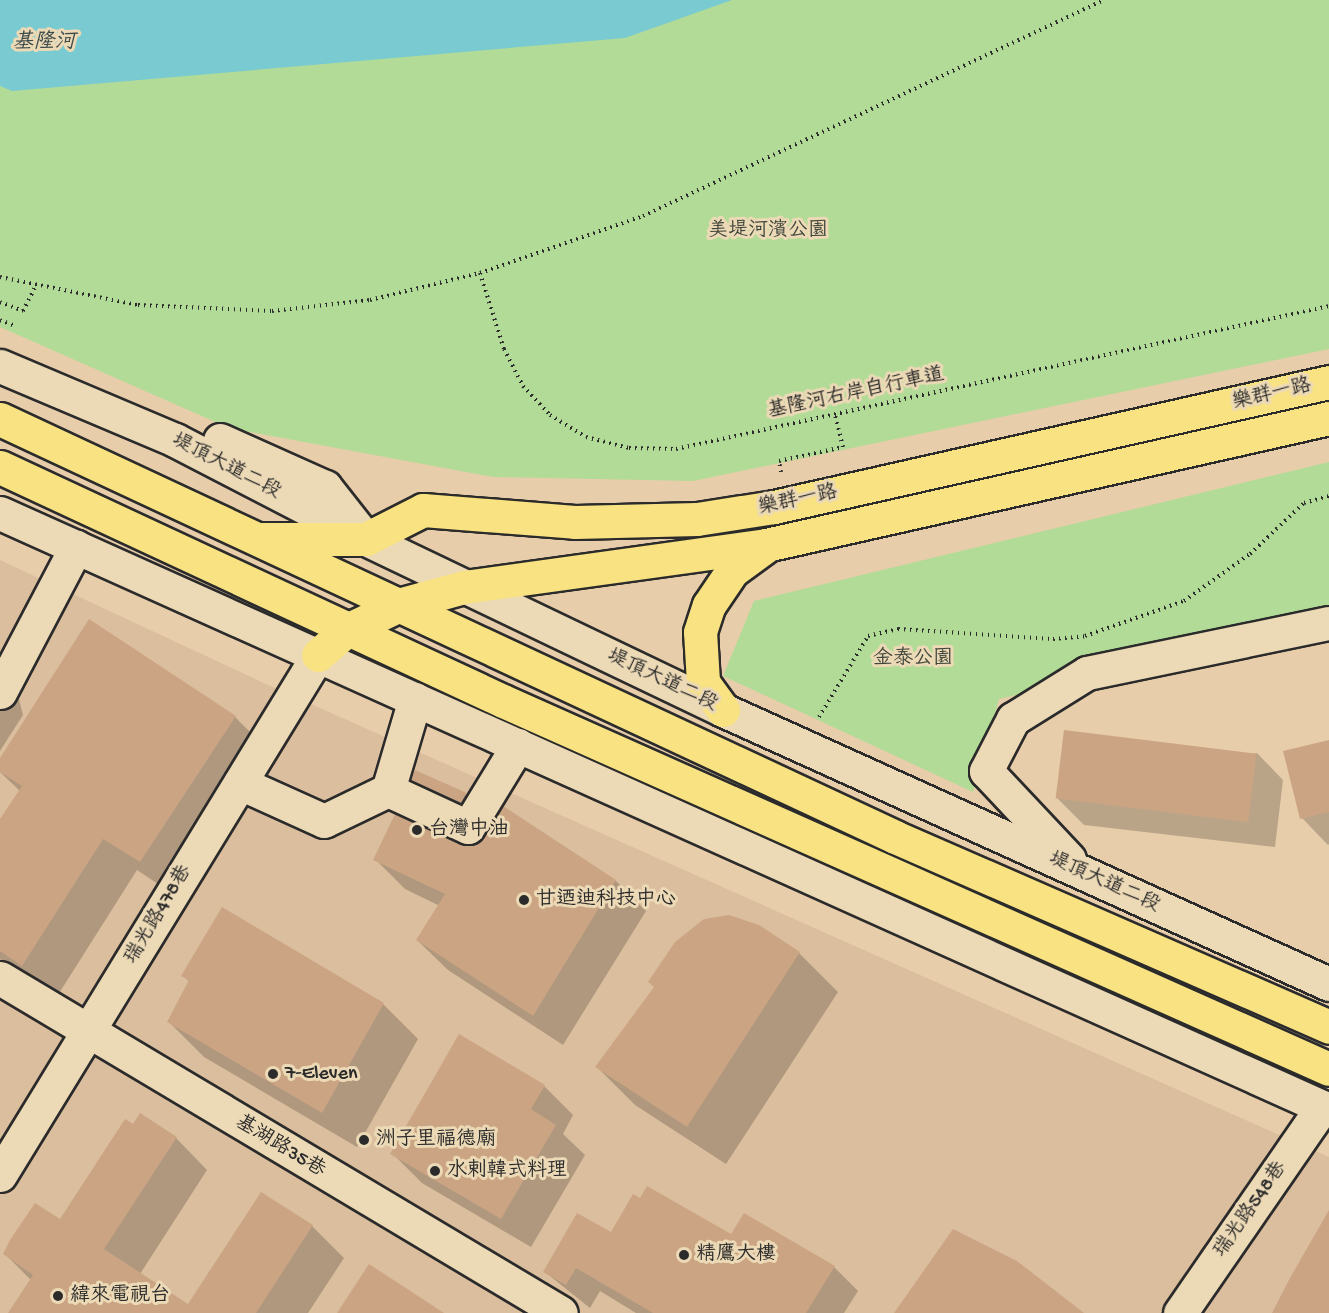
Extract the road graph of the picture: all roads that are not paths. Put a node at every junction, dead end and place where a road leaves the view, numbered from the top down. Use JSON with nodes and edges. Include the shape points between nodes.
{"nodes":[{"id":1,"x":8,"y":335,"type":"edge"},
{"id":2,"x":0,"y":366,"type":"edge"},
{"id":3,"x":1329,"y":382,"type":"edge"},
{"id":4,"x":1329,"y":418,"type":"edge"},
{"id":5,"x":0,"y":419,"type":"edge"},
{"id":6,"x":0,"y":467,"type":"edge"},
{"id":7,"x":0,"y":513,"type":"edge"},
{"id":8,"x":262,"y":539,"type":"junction"},
{"id":9,"x":366,"y":539,"type":"junction"},
{"id":10,"x":766,"y":546,"type":"junction"},
{"id":11,"x":76,"y":547,"type":"junction"},
{"id":12,"x":464,"y":587,"type":"junction"},
{"id":13,"x":402,"y":604,"type":"junction"},
{"id":14,"x":1329,"y":623,"type":"edge"},
{"id":15,"x":347,"y":630,"type":"junction"},
{"id":16,"x":318,"y":655,"type":"junction"},
{"id":17,"x":0,"y":692,"type":"edge"},
{"id":18,"x":415,"y":699,"type":"junction"},
{"id":19,"x":723,"y":710,"type":"junction"},
{"id":20,"x":518,"y":745,"type":"junction"},
{"id":21,"x":240,"y":783,"type":"junction"},
{"id":22,"x":388,"y":790,"type":"junction"},
{"id":23,"x":1087,"y":876,"type":"junction"},
{"id":24,"x":0,"y":978,"type":"edge"},
{"id":25,"x":1329,"y":984,"type":"edge"},
{"id":26,"x":1329,"y":1027,"type":"edge"},
{"id":27,"x":87,"y":1033,"type":"junction"},
{"id":28,"x":1329,"y":1069,"type":"edge"},
{"id":29,"x":1326,"y":1108,"type":"edge"},
{"id":30,"x":0,"y":1175,"type":"edge"},
{"id":31,"x":561,"y":1313,"type":"edge"},
{"id":32,"x":1180,"y":1313,"type":"edge"}],
"edges":[{"from":1,"to":9,"type":"street","via":[[325,487]]},
{"from":2,"to":9,"type":"street","name":"堤頂大道二段","via":[[175,440]]},
{"from":3,"to":9,"type":"main road","name":"樂群一路","via":[[774,507],[697,519],[575,522],[423,510]]},
{"from":4,"to":10,"type":"main road","name":"樂群一路"},
{"from":5,"to":8,"type":"main road"},
{"from":6,"to":15,"type":"main road"},
{"from":7,"to":11,"type":"street"},
{"from":8,"to":9,"type":"main road","name":"樂群一路"},
{"from":8,"to":13,"type":"main road"},
{"from":9,"to":12,"type":"street","name":"堤頂大道二段"},
{"from":10,"to":12,"type":"main road","name":"樂群一路"},
{"from":10,"to":19,"type":"main road","via":[[732,570],[709,605],[700,632],[703,682]]},
{"from":11,"to":16,"type":"street"},
{"from":11,"to":17,"type":"street"},
{"from":12,"to":13,"type":"main road","name":"樂群一路"},
{"from":12,"to":19,"type":"street","name":"堤頂大道二段"},
{"from":13,"to":15,"type":"main road","name":"樂群一路"},
{"from":13,"to":26,"type":"main road","via":[[895,837]]},
{"from":14,"to":23,"type":"street","via":[[1087,673],[1012,719],[986,771]]},
{"from":15,"to":16,"type":"main road","name":"樂群一路"},
{"from":15,"to":28,"type":"main road"},
{"from":16,"to":18,"type":"street"},
{"from":16,"to":21,"type":"street","name":"瑞光路478巷"},
{"from":18,"to":20,"type":"street"},
{"from":18,"to":22,"type":"street"},
{"from":19,"to":23,"type":"street","name":"堤頂大道二段"},
{"from":20,"to":22,"type":"street","via":[[468,827]]},
{"from":20,"to":29,"type":"street"},
{"from":21,"to":22,"type":"street","via":[[324,821]]},
{"from":21,"to":27,"type":"street","name":"瑞光路478巷"},
{"from":23,"to":25,"type":"street","name":"堤頂大道二段"},
{"from":24,"to":27,"type":"street","name":"基湖路35巷"},
{"from":27,"to":30,"type":"street","name":"瑞光路478巷"},
{"from":27,"to":31,"type":"street","name":"基湖路35巷"},
{"from":29,"to":32,"type":"street","name":"瑞光路548巷"}]}
